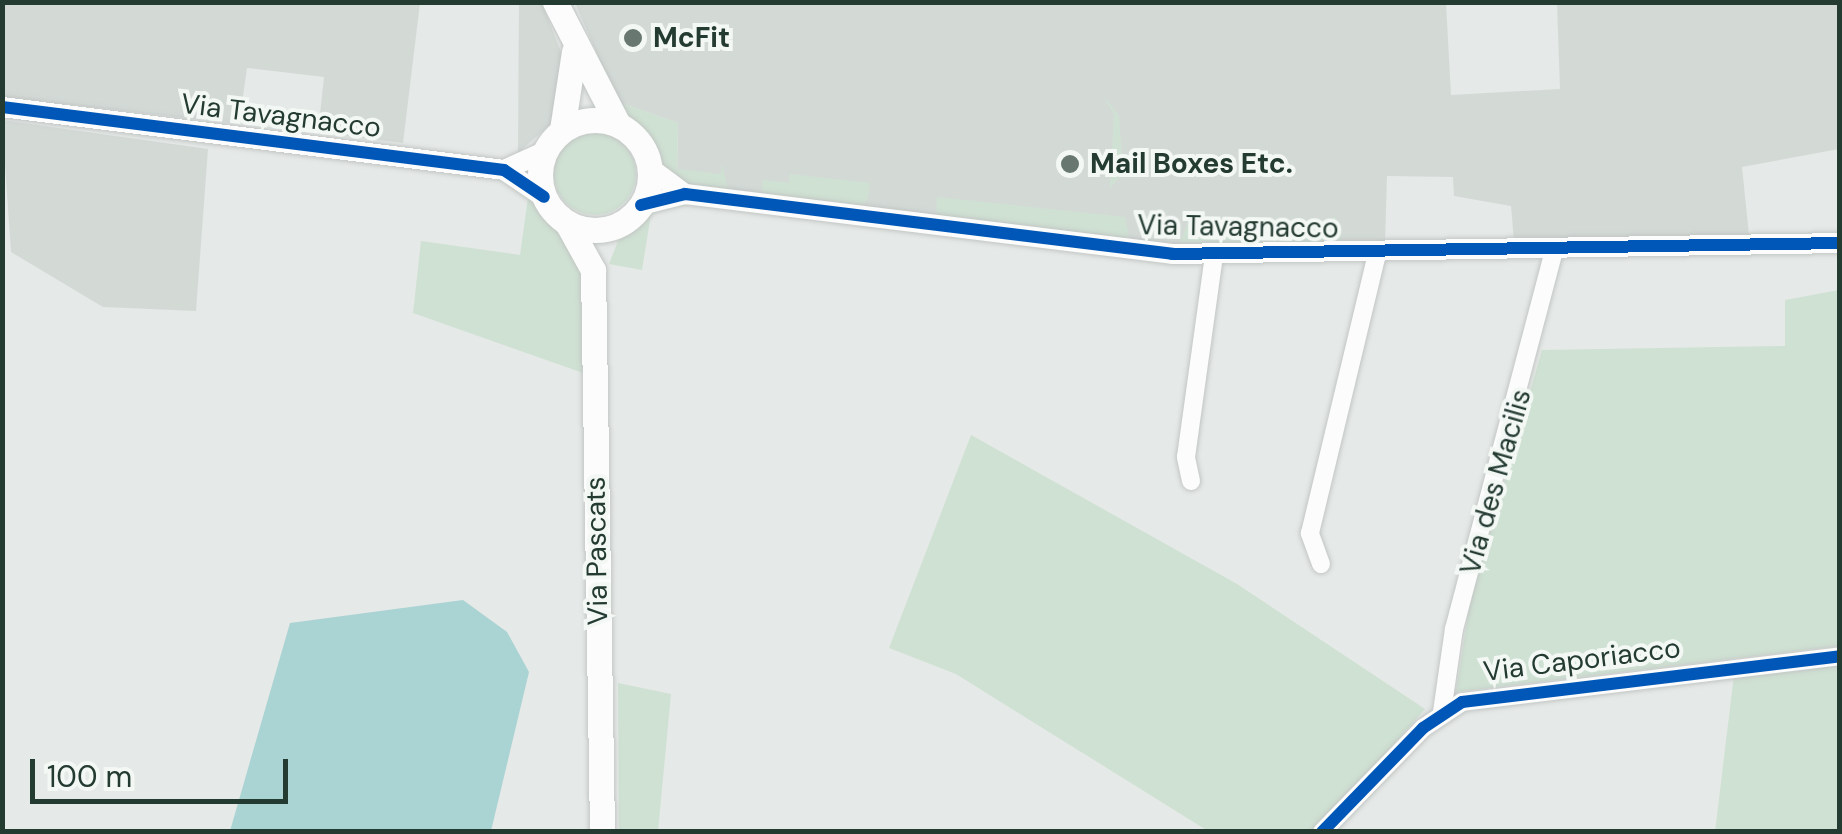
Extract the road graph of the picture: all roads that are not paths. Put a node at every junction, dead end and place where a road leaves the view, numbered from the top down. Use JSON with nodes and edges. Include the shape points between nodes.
{"nodes":[{"id":1,"x":555,"y":2,"type":"edge"},
{"id":2,"x":573,"y":48,"type":"junction"},
{"id":3,"x":2,"y":107,"type":"edge"},
{"id":4,"x":618,"y":124,"type":"junction"},
{"id":5,"x":562,"y":130,"type":"junction"},
{"id":6,"x":544,"y":152,"type":"junction"},
{"id":7,"x":650,"y":168,"type":"junction"},
{"id":8,"x":504,"y":170,"type":"junction"},
{"id":9,"x":686,"y":194,"type":"junction"},
{"id":10,"x":544,"y":197,"type":"junction"},
{"id":11,"x":641,"y":205,"type":"junction"},
{"id":12,"x":567,"y":223,"type":"junction"},
{"id":13,"x":619,"y":224,"type":"junction"},
{"id":14,"x":1840,"y":243,"type":"edge"},
{"id":15,"x":1377,"y":253,"type":"junction"},
{"id":16,"x":1553,"y":254,"type":"junction"},
{"id":17,"x":1214,"y":255,"type":"junction"},
{"id":18,"x":594,"y":270,"type":"junction"},
{"id":19,"x":1191,"y":481,"type":"dead end"},
{"id":20,"x":1321,"y":564,"type":"dead end"},
{"id":21,"x":1840,"y":656,"type":"edge"},
{"id":22,"x":1442,"y":712,"type":"junction"},
{"id":23,"x":602,"y":832,"type":"edge"},
{"id":24,"x":1322,"y":832,"type":"edge"}],
"edges":[{"from":1,"to":2,"type":"main road"},
{"from":2,"to":4,"type":"main road"},
{"from":2,"to":5,"type":"main road"},
{"from":3,"to":8,"type":"street","name":"Via Tavagnacco"},
{"from":4,"to":5,"type":"main road","via":[[580,121]]},
{"from":4,"to":7,"type":"main road"},
{"from":5,"to":6,"type":"main road"},
{"from":6,"to":8,"type":"street"},
{"from":6,"to":10,"type":"main road"},
{"from":7,"to":9,"type":"street","name":"Via Tavagnacco"},
{"from":7,"to":11,"type":"main road"},
{"from":8,"to":10,"type":"street","name":"Via Tavagnacco"},
{"from":9,"to":11,"type":"street","name":"Via Tavagnacco"},
{"from":9,"to":17,"type":"street","name":"Via Tavagnacco"},
{"from":10,"to":12,"type":"main road"},
{"from":11,"to":13,"type":"main road"},
{"from":12,"to":13,"type":"main road"},
{"from":12,"to":18,"type":"main road","name":"Via Pascats"},
{"from":13,"to":18,"type":"main road","name":"Via Pascats"},
{"from":14,"to":16,"type":"street","name":"Via Tavagnacco"},
{"from":15,"to":16,"type":"street","name":"Via Tavagnacco"},
{"from":15,"to":17,"type":"street","name":"Via Tavagnacco"},
{"from":15,"to":20,"type":"street","name":"Via Tavagnacco","via":[[1310,533]]},
{"from":16,"to":22,"type":"street","name":"Via des Macilis","via":[[1454,629]]},
{"from":17,"to":19,"type":"street","name":"Via Tavagnacco","via":[[1186,457]]},
{"from":18,"to":23,"type":"main road","name":"Via Pascats"},
{"from":21,"to":22,"type":"street","name":"Via Caporiacco","via":[[1537,687]]},
{"from":22,"to":24,"type":"street"}]}
